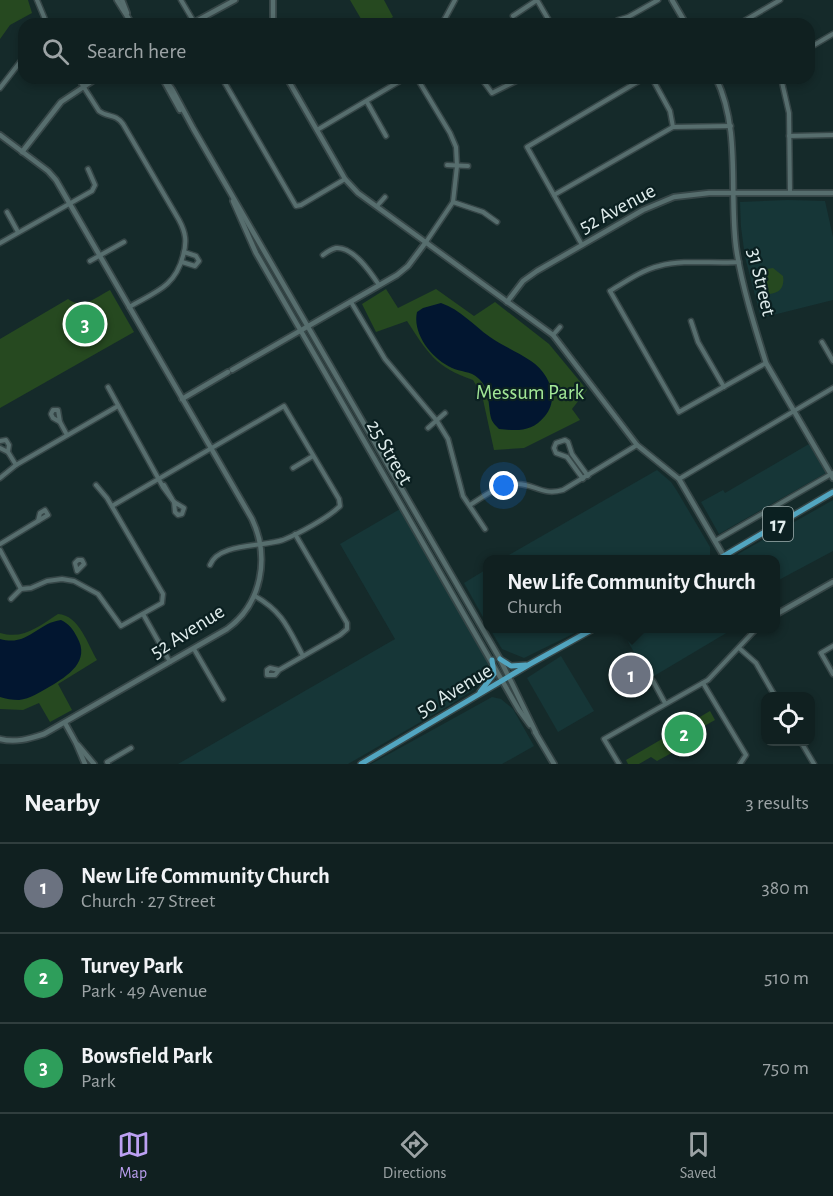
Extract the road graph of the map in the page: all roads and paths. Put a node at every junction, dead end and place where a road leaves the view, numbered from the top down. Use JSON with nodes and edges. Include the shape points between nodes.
{"nodes":[{"id":1,"x":37,"y":0,"type":"edge"},
{"id":2,"x":117,"y":0,"type":"edge"},
{"id":3,"x":122,"y":0,"type":"edge"},
{"id":4,"x":181,"y":0,"type":"edge"},
{"id":5,"x":235,"y":0,"type":"edge"},
{"id":6,"x":273,"y":0,"type":"edge"},
{"id":7,"x":455,"y":0,"type":"edge"},
{"id":8,"x":537,"y":0,"type":"edge"},
{"id":9,"x":658,"y":0,"type":"edge"},
{"id":10,"x":672,"y":0,"type":"edge"},
{"id":11,"x":780,"y":0,"type":"edge"},
{"id":12,"x":513,"y":16,"type":"dead end"},
{"id":13,"x":44,"y":18,"type":"edge"},
{"id":14,"x":129,"y":18,"type":"joint"},
{"id":15,"x":190,"y":18,"type":"edge"},
{"id":16,"x":202,"y":18,"type":"edge"},
{"id":17,"x":273,"y":18,"type":"edge"},
{"id":18,"x":445,"y":18,"type":"edge"},
{"id":19,"x":548,"y":18,"type":"edge"},
{"id":20,"x":625,"y":18,"type":"edge"},
{"id":21,"x":682,"y":18,"type":"edge"},
{"id":22,"x":749,"y":18,"type":"edge"},
{"id":23,"x":833,"y":34,"type":"edge"},
{"id":24,"x":815,"y":44,"type":"edge"},
{"id":25,"x":18,"y":65,"type":"edge"},
{"id":26,"x":86,"y":84,"type":"edge"},
{"id":27,"x":166,"y":84,"type":"edge"},
{"id":28,"x":225,"y":84,"type":"edge"},
{"id":29,"x":290,"y":84,"type":"edge"},
{"id":30,"x":396,"y":84,"type":"edge"},
{"id":31,"x":421,"y":84,"type":"edge"},
{"id":32,"x":485,"y":84,"type":"edge"},
{"id":33,"x":510,"y":84,"type":"edge"},
{"id":34,"x":634,"y":84,"type":"edge"},
{"id":35,"x":655,"y":84,"type":"edge"},
{"id":36,"x":719,"y":84,"type":"edge"},
{"id":37,"x":782,"y":84,"type":"edge"},
{"id":38,"x":83,"y":86,"type":"junction"},
{"id":39,"x":0,"y":88,"type":"edge"},
{"id":40,"x":367,"y":102,"type":"junction"},
{"id":41,"x":731,"y":126,"type":"junction"},
{"id":42,"x":673,"y":127,"type":"junction"},
{"id":43,"x":317,"y":130,"type":"junction"},
{"id":44,"x":0,"y":135,"type":"edge"},
{"id":45,"x":833,"y":135,"type":"edge"},
{"id":46,"x":386,"y":136,"type":"dead end"},
{"id":47,"x":789,"y":136,"type":"junction"},
{"id":48,"x":22,"y":152,"type":"junction"},
{"id":49,"x":447,"y":165,"type":"dead end"},
{"id":50,"x":458,"y":166,"type":"junction"},
{"id":51,"x":468,"y":166,"type":"dead end"},
{"id":52,"x":88,"y":170,"type":"dead end"},
{"id":53,"x":345,"y":179,"type":"junction"},
{"id":54,"x":224,"y":182,"type":"junction"},
{"id":55,"x":790,"y":192,"type":"junction"},
{"id":56,"x":733,"y":193,"type":"junction"},
{"id":57,"x":833,"y":193,"type":"edge"},
{"id":58,"x":554,"y":195,"type":"junction"},
{"id":59,"x":385,"y":197,"type":"dead end"},
{"id":60,"x":453,"y":202,"type":"junction"},
{"id":61,"x":70,"y":203,"type":"junction"},
{"id":62,"x":377,"y":206,"type":"junction"},
{"id":63,"x":7,"y":212,"type":"dead end"},
{"id":64,"x":497,"y":222,"type":"dead end"},
{"id":65,"x":18,"y":232,"type":"junction"},
{"id":66,"x":124,"y":242,"type":"dead end"},
{"id":67,"x":426,"y":242,"type":"junction"},
{"id":68,"x":0,"y":243,"type":"edge"},
{"id":69,"x":582,"y":245,"type":"junction"},
{"id":70,"x":184,"y":252,"type":"junction"},
{"id":71,"x":323,"y":255,"type":"dead end"},
{"id":72,"x":99,"y":256,"type":"junction"},
{"id":73,"x":90,"y":261,"type":"dead end"},
{"id":74,"x":182,"y":262,"type":"junction"},
{"id":75,"x":739,"y":262,"type":"junction"},
{"id":76,"x":379,"y":285,"type":"junction"},
{"id":77,"x":351,"y":302,"type":"junction"},
{"id":78,"x":507,"y":302,"type":"junction"},
{"id":79,"x":129,"y":306,"type":"junction"},
{"id":80,"x":691,"y":321,"type":"dead end"},
{"id":81,"x":308,"y":327,"type":"junction"},
{"id":82,"x":560,"y":327,"type":"dead end"},
{"id":83,"x":302,"y":331,"type":"junction"},
{"id":84,"x":553,"y":335,"type":"junction"},
{"id":85,"x":822,"y":342,"type":"dead end"},
{"id":86,"x":833,"y":361,"type":"edge"},
{"id":87,"x":766,"y":363,"type":"junction"},
{"id":88,"x":108,"y":387,"type":"dead end"},
{"id":89,"x":724,"y":387,"type":"junction"},
{"id":90,"x":833,"y":388,"type":"edge"},
{"id":91,"x":182,"y":399,"type":"junction"},
{"id":92,"x":118,"y":406,"type":"junction"},
{"id":93,"x":794,"y":411,"type":"junction"},
{"id":94,"x":446,"y":413,"type":"dead end"},
{"id":95,"x":437,"y":421,"type":"junction"},
{"id":96,"x":60,"y":422,"type":"dead end"},
{"id":97,"x":428,"y":428,"type":"dead end"},
{"id":98,"x":67,"y":435,"type":"junction"},
{"id":99,"x":0,"y":441,"type":"edge"},
{"id":100,"x":637,"y":445,"type":"junction"},
{"id":101,"x":0,"y":448,"type":"edge"},
{"id":102,"x":211,"y":449,"type":"junction"},
{"id":103,"x":8,"y":452,"type":"junction"},
{"id":104,"x":572,"y":454,"type":"junction"},
{"id":105,"x":313,"y":456,"type":"junction"},
{"id":106,"x":567,"y":458,"type":"junction"},
{"id":107,"x":581,"y":464,"type":"junction"},
{"id":108,"x":16,"y":465,"type":"junction"},
{"id":109,"x":293,"y":468,"type":"dead end"},
{"id":110,"x":576,"y":468,"type":"junction"},
{"id":111,"x":832,"y":475,"type":"edge"},
{"id":112,"x":588,"y":476,"type":"junction"},
{"id":113,"x":0,"y":478,"type":"edge"},
{"id":114,"x":160,"y":478,"type":"junction"},
{"id":115,"x":583,"y":479,"type":"junction"},
{"id":116,"x":679,"y":479,"type":"junction"},
{"id":117,"x":96,"y":485,"type":"dead end"},
{"id":118,"x":540,"y":492,"type":"junction"},
{"id":119,"x":833,"y":492,"type":"edge"},
{"id":120,"x":540,"y":498,"type":"dead end"},
{"id":121,"x":173,"y":501,"type":"dead end"},
{"id":122,"x":470,"y":505,"type":"junction"},
{"id":123,"x":112,"y":506,"type":"junction"},
{"id":124,"x":38,"y":521,"type":"dead end"},
{"id":125,"x":485,"y":529,"type":"dead end"},
{"id":126,"x":295,"y":534,"type":"junction"},
{"id":127,"x":715,"y":541,"type":"junction"},
{"id":128,"x":0,"y":544,"type":"edge"},
{"id":129,"x":260,"y":544,"type":"junction"},
{"id":130,"x":0,"y":550,"type":"edge"},
{"id":131,"x":723,"y":555,"type":"edge"},
{"id":132,"x":730,"y":555,"type":"edge"},
{"id":133,"x":210,"y":565,"type":"dead end"},
{"id":134,"x":77,"y":572,"type":"dead end"},
{"id":135,"x":74,"y":581,"type":"junction"},
{"id":136,"x":833,"y":582,"type":"edge"},
{"id":137,"x":21,"y":589,"type":"junction"},
{"id":138,"x":255,"y":596,"type":"junction"},
{"id":139,"x":11,"y":599,"type":"dead end"},
{"id":140,"x":780,"y":612,"type":"edge"},
{"id":141,"x":143,"y":614,"type":"junction"},
{"id":142,"x":483,"y":630,"type":"edge"},
{"id":143,"x":485,"y":633,"type":"edge"},
{"id":144,"x":586,"y":633,"type":"edge"},
{"id":145,"x":752,"y":633,"type":"edge"},
{"id":146,"x":833,"y":646,"type":"edge"},
{"id":147,"x":739,"y":648,"type":"junction"},
{"id":148,"x":194,"y":649,"type":"junction"},
{"id":149,"x":303,"y":656,"type":"junction"},
{"id":150,"x":500,"y":659,"type":"junction"},
{"id":151,"x":492,"y":660,"type":"junction"},
{"id":152,"x":170,"y":662,"type":"junction"},
{"id":153,"x":530,"y":664,"type":"junction"},
{"id":154,"x":279,"y":670,"type":"dead end"},
{"id":155,"x":833,"y":674,"type":"edge"},
{"id":156,"x":509,"y":677,"type":"junction"},
{"id":157,"x":503,"y":680,"type":"junction"},
{"id":158,"x":652,"y":681,"type":"dead end"},
{"id":159,"x":703,"y":683,"type":"junction"},
{"id":160,"x":773,"y":692,"type":"edge"},
{"id":161,"x":476,"y":696,"type":"junction"},
{"id":162,"x":223,"y":699,"type":"dead end"},
{"id":163,"x":666,"y":704,"type":"junction"},
{"id":164,"x":64,"y":723,"type":"junction"},
{"id":165,"x":536,"y":733,"type":"junction"},
{"id":166,"x":0,"y":739,"type":"edge"},
{"id":167,"x":76,"y":743,"type":"junction"},
{"id":168,"x":804,"y":746,"type":"edge"},
{"id":169,"x":131,"y":748,"type":"dead end"},
{"id":170,"x":85,"y":764,"type":"edge"},
{"id":171,"x":94,"y":764,"type":"edge"},
{"id":172,"x":108,"y":764,"type":"edge"},
{"id":173,"x":361,"y":764,"type":"edge"},
{"id":174,"x":554,"y":764,"type":"edge"},
{"id":175,"x":619,"y":764,"type":"edge"},
{"id":176,"x":740,"y":764,"type":"edge"},
{"id":177,"x":814,"y":764,"type":"edge"}],
"edges":[{"from":1,"to":13,"type":"street"},
{"from":2,"to":14,"type":"street"},
{"from":3,"to":14,"type":"street"},
{"from":4,"to":15,"type":"street"},
{"from":5,"to":16,"type":"street"},
{"from":6,"to":17,"type":"street"},
{"from":7,"to":18,"type":"street"},
{"from":8,"to":12,"type":"street"},
{"from":8,"to":19,"type":"street"},
{"from":9,"to":20,"type":"street"},
{"from":10,"to":21,"type":"street"},
{"from":11,"to":22,"type":"street"},
{"from":23,"to":24,"type":"street"},
{"from":25,"to":39,"type":"street"},
{"from":26,"to":38,"type":"street"},
{"from":27,"to":54,"type":"street","name":"25 Street"},
{"from":28,"to":53,"type":"street","via":[[296,206]]},
{"from":29,"to":43,"type":"street"},
{"from":30,"to":40,"type":"street"},
{"from":31,"to":50,"type":"street","via":[[450,133]]},
{"from":32,"to":33,"type":"street","via":[[492,93]]},
{"from":34,"to":58,"type":"street","via":[[527,147]]},
{"from":35,"to":42,"type":"street","via":[[670,111]]},
{"from":36,"to":41,"type":"street","name":"31 Street"},
{"from":37,"to":47,"type":"street"},
{"from":38,"to":48,"type":"street","via":[[61,102]]},
{"from":38,"to":70,"type":"street","via":[[99,111],[116,116],[123,124],[186,234]]},
{"from":40,"to":43,"type":"street"},
{"from":40,"to":46,"type":"street"},
{"from":41,"to":42,"type":"street"},
{"from":41,"to":56,"type":"street","name":"31 Street"},
{"from":42,"to":58,"type":"street"},
{"from":43,"to":53,"type":"street"},
{"from":44,"to":48,"type":"street","name":"52 Avenue"},
{"from":45,"to":47,"type":"street"},
{"from":47,"to":55,"type":"street"},
{"from":48,"to":61,"type":"street","name":"52 Avenue","via":[[52,176]]},
{"from":49,"to":50,"type":"street"},
{"from":50,"to":51,"type":"street"},
{"from":50,"to":60,"type":"street"},
{"from":52,"to":61,"type":"street","via":[[94,180],[93,189]]},
{"from":53,"to":62,"type":"street"},
{"from":54,"to":81,"type":"street","name":"25 Street"},
{"from":54,"to":83,"type":"street","name":"25 Street","via":[[253,248]]},
{"from":55,"to":56,"type":"street","name":"52 Avenue"},
{"from":55,"to":57,"type":"street","name":"52 Avenue"},
{"from":56,"to":69,"type":"street","name":"52 Avenue","via":[[697,193],[653,204]]},
{"from":56,"to":75,"type":"street","name":"31 Street"},
{"from":58,"to":69,"type":"street"},
{"from":59,"to":62,"type":"street"},
{"from":60,"to":64,"type":"street","via":[[483,212]]},
{"from":60,"to":67,"type":"street"},
{"from":61,"to":65,"type":"street"},
{"from":61,"to":72,"type":"street","name":"52 Avenue"},
{"from":62,"to":67,"type":"street"},
{"from":63,"to":65,"type":"street"},
{"from":65,"to":68,"type":"street"},
{"from":66,"to":72,"type":"street"},
{"from":67,"to":76,"type":"street","via":[[408,266]]},
{"from":67,"to":78,"type":"street"},
{"from":69,"to":78,"type":"street","name":"52 Avenue","via":[[523,281]]},
{"from":70,"to":74,"type":"street"},
{"from":70,"to":74,"type":"street","via":[[199,261],[195,266]]},
{"from":71,"to":76,"type":"street","via":[[343,249],[367,266]]},
{"from":72,"to":73,"type":"street"},
{"from":72,"to":79,"type":"street","name":"52 Avenue"},
{"from":74,"to":79,"type":"street","via":[[170,282]]},
{"from":75,"to":87,"type":"street","name":"31 Street"},
{"from":75,"to":89,"type":"street","via":[[659,266],[610,291],[680,412]]},
{"from":76,"to":77,"type":"street"},
{"from":77,"to":81,"type":"street"},
{"from":77,"to":95,"type":"street","via":[[385,359]]},
{"from":78,"to":84,"type":"street"},
{"from":79,"to":91,"type":"street","name":"52 Avenue"},
{"from":80,"to":89,"type":"street","via":[[698,342]]},
{"from":81,"to":83,"type":"street"},
{"from":81,"to":142,"type":"street","name":"25 Street"},
{"from":82,"to":84,"type":"street"},
{"from":83,"to":91,"type":"street"},
{"from":83,"to":151,"type":"street","name":"25 Street"},
{"from":84,"to":100,"type":"street"},
{"from":85,"to":86,"type":"street"},
{"from":87,"to":89,"type":"street"},
{"from":87,"to":93,"type":"street","name":"31 Street"},
{"from":88,"to":92,"type":"street"},
{"from":90,"to":93,"type":"street"},
{"from":91,"to":102,"type":"street","name":"52 Avenue"},
{"from":92,"to":98,"type":"street"},
{"from":92,"to":114,"type":"street"},
{"from":93,"to":111,"type":"street","name":"31 Street"},
{"from":93,"to":116,"type":"street"},
{"from":94,"to":95,"type":"street"},
{"from":95,"to":97,"type":"street"},
{"from":95,"to":122,"type":"street","via":[[448,440],[459,484]]},
{"from":96,"to":98,"type":"street"},
{"from":98,"to":108,"type":"street"},
{"from":99,"to":103,"type":"street","via":[[8,442]]},
{"from":100,"to":112,"type":"street"},
{"from":100,"to":116,"type":"street"},
{"from":101,"to":103,"type":"street"},
{"from":102,"to":105,"type":"street","via":[[284,406]]},
{"from":102,"to":114,"type":"street"},
{"from":102,"to":129,"type":"street","name":"52 Avenue","via":[[254,523]]},
{"from":103,"to":108,"type":"street"},
{"from":104,"to":106,"type":"street"},
{"from":104,"to":106,"type":"street","via":[[568,442],[556,443],[556,453]]},
{"from":104,"to":107,"type":"street"},
{"from":105,"to":109,"type":"street"},
{"from":105,"to":126,"type":"street","via":[[340,506]]},
{"from":106,"to":110,"type":"street"},
{"from":107,"to":110,"type":"street"},
{"from":107,"to":112,"type":"street"},
{"from":108,"to":113,"type":"street"},
{"from":110,"to":115,"type":"street"},
{"from":111,"to":127,"type":"street"},
{"from":112,"to":115,"type":"street"},
{"from":114,"to":121,"type":"street"},
{"from":114,"to":123,"type":"street"},
{"from":115,"to":118,"type":"street","via":[[563,490]]},
{"from":116,"to":127,"type":"street"},
{"from":117,"to":123,"type":"street"},
{"from":118,"to":120,"type":"street"},
{"from":118,"to":122,"type":"street","via":[[517,484],[506,485]]},
{"from":119,"to":132,"type":"main road","number":"17"},
{"from":122,"to":125,"type":"street"},
{"from":123,"to":141,"type":"street","via":[[163,594],[162,603]]},
{"from":124,"to":128,"type":"street"},
{"from":126,"to":129,"type":"street"},
{"from":126,"to":149,"type":"street","via":[[347,623],[347,629],[340,635]]},
{"from":127,"to":131,"type":"street"},
{"from":129,"to":133,"type":"street","via":[[224,550],[212,558]]},
{"from":129,"to":138,"type":"street","name":"52 Avenue","via":[[262,570]]},
{"from":130,"to":137,"type":"street"},
{"from":134,"to":135,"type":"street"},
{"from":135,"to":137,"type":"street","via":[[57,579]]},
{"from":135,"to":141,"type":"street","via":[[98,594],[121,626]]},
{"from":136,"to":140,"type":"street"},
{"from":137,"to":139,"type":"street"},
{"from":138,"to":148,"type":"street","name":"52 Avenue","via":[[231,626]]},
{"from":138,"to":149,"type":"street","via":[[281,616]]},
{"from":141,"to":152,"type":"street"},
{"from":143,"to":150,"type":"street","name":"25 Street"},
{"from":144,"to":153,"type":"main road","name":"50 Avenue"},
{"from":145,"to":147,"type":"street"},
{"from":146,"to":155,"type":"street","via":[[821,653]]},
{"from":147,"to":159,"type":"street"},
{"from":147,"to":160,"type":"street","via":[[756,663]]},
{"from":148,"to":152,"type":"street","name":"52 Avenue"},
{"from":148,"to":162,"type":"street"},
{"from":149,"to":154,"type":"street"},
{"from":150,"to":153,"type":"main road","via":[[511,666]]},
{"from":150,"to":156,"type":"street","name":"25 Street"},
{"from":151,"to":157,"type":"street","name":"25 Street"},
{"from":151,"to":161,"type":"main road","via":[[493,677]]},
{"from":152,"to":164,"type":"street","name":"52 Avenue"},
{"from":153,"to":156,"type":"main road","name":"50 Avenue"},
{"from":156,"to":157,"type":"main road","name":"50 Avenue"},
{"from":156,"to":165,"type":"street","name":"25 Street"},
{"from":157,"to":161,"type":"main road","name":"50 Avenue"},
{"from":157,"to":165,"type":"street","name":"25 Street"},
{"from":158,"to":163,"type":"street"},
{"from":159,"to":163,"type":"street"},
{"from":159,"to":176,"type":"street","via":[[746,756]]},
{"from":161,"to":173,"type":"main road","name":"50 Avenue"},
{"from":163,"to":175,"type":"street","via":[[604,739]]},
{"from":164,"to":166,"type":"street","name":"52 Avenue","via":[[29,740]]},
{"from":164,"to":167,"type":"street"},
{"from":165,"to":174,"type":"street","name":"25 Street"},
{"from":167,"to":170,"type":"street"},
{"from":167,"to":171,"type":"street"},
{"from":168,"to":177,"type":"street"},
{"from":169,"to":172,"type":"street"}]}
